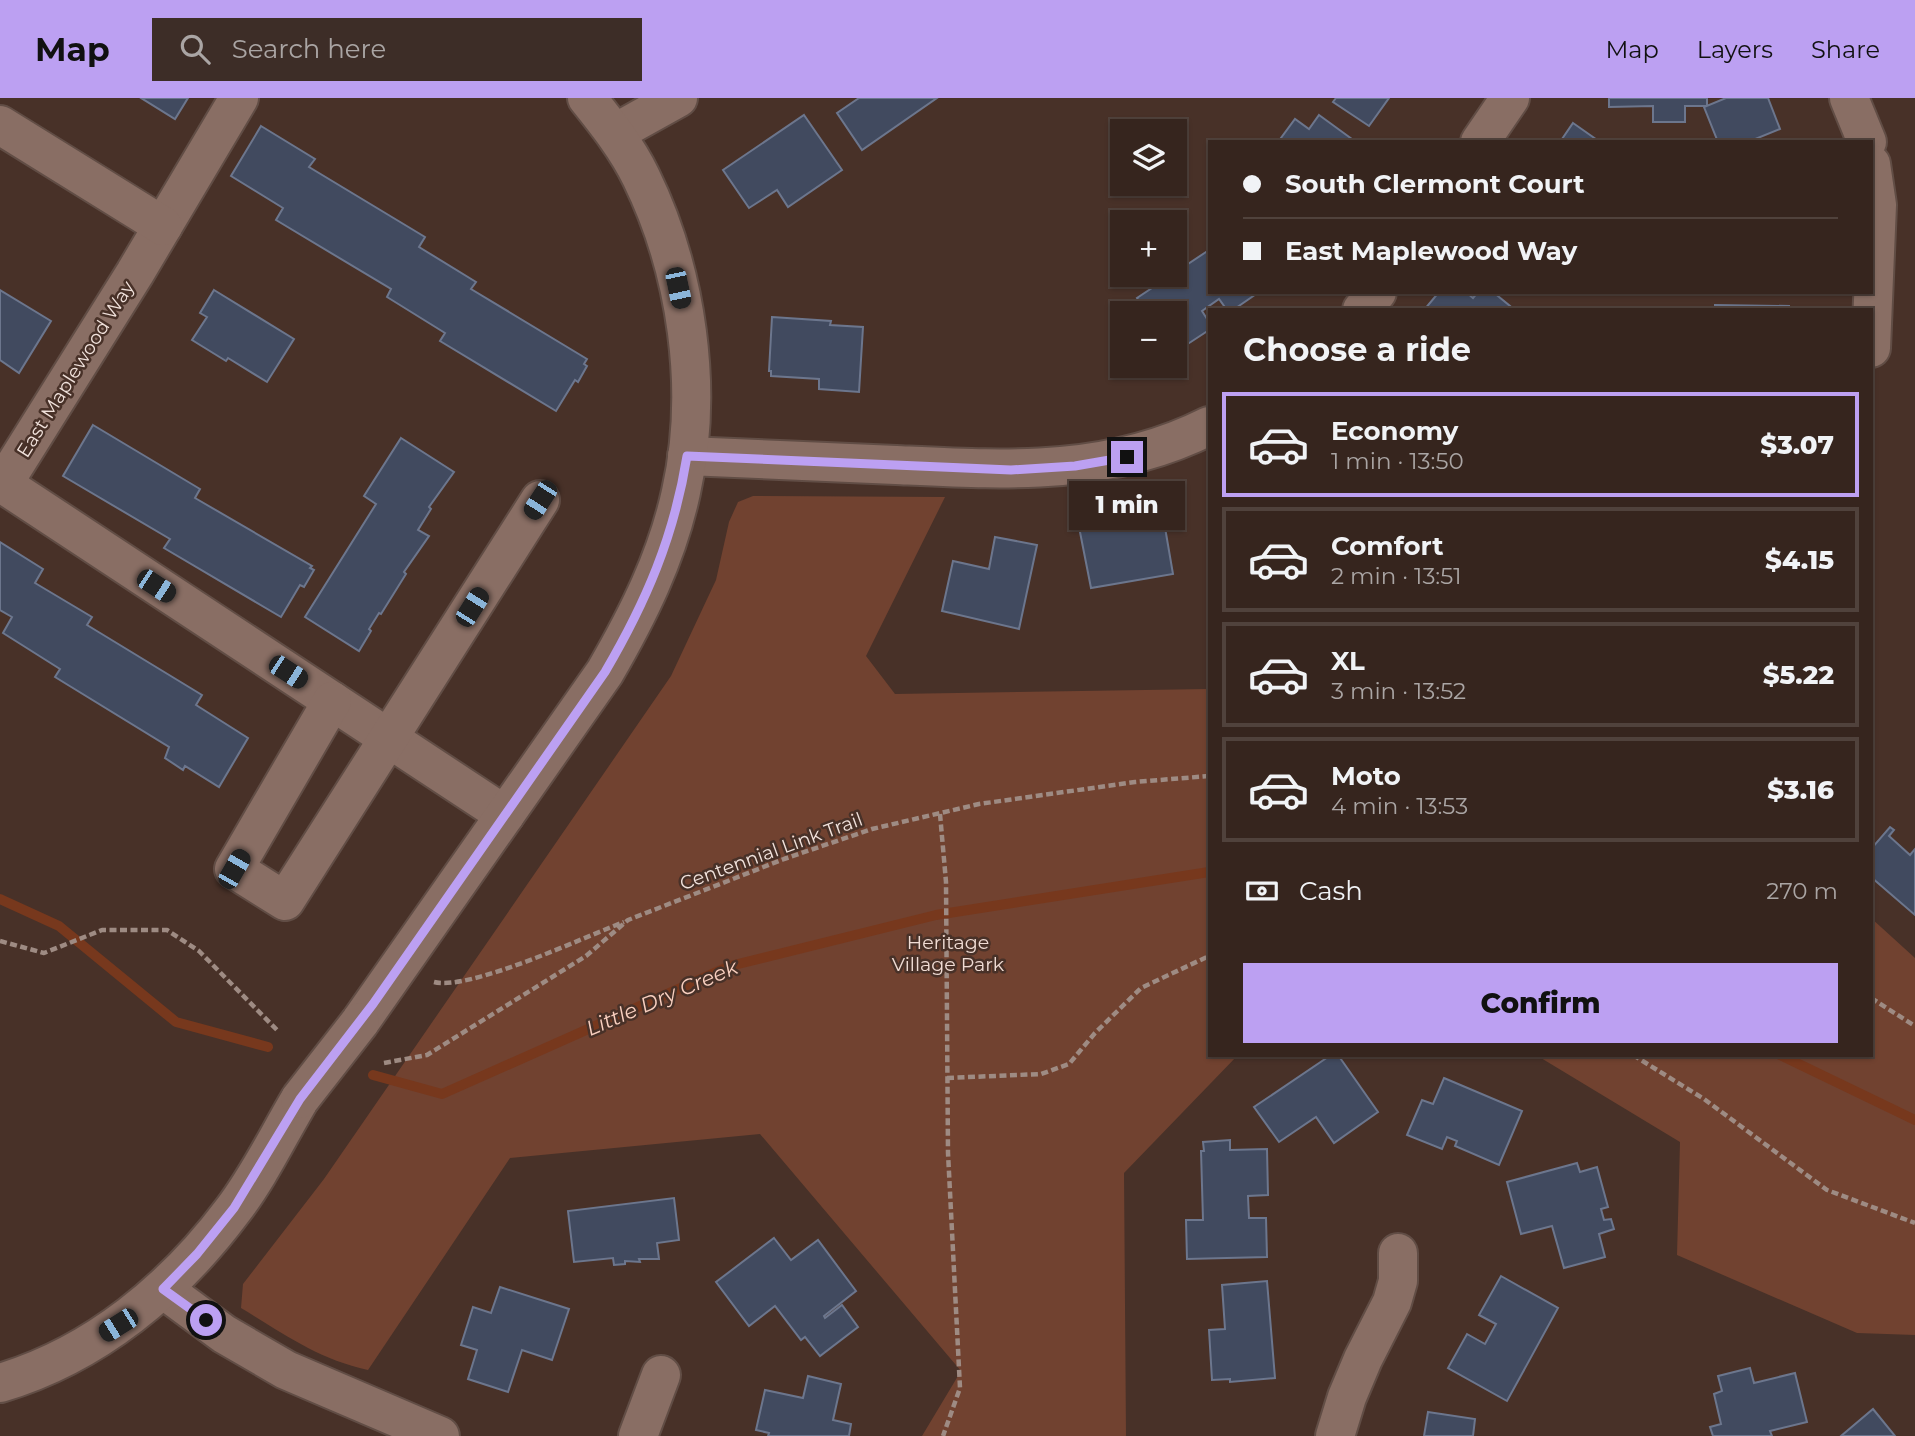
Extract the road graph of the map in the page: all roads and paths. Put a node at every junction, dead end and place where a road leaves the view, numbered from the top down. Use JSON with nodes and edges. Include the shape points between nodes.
{"nodes":[{"id":1,"x":239,"y":98,"type":"edge"},
{"id":2,"x":587,"y":98,"type":"edge"},
{"id":3,"x":678,"y":98,"type":"edge"},
{"id":4,"x":1510,"y":98,"type":"edge"},
{"id":5,"x":1849,"y":98,"type":"edge"},
{"id":6,"x":0,"y":125,"type":"edge"},
{"id":7,"x":615,"y":133,"type":"junction"},
{"id":8,"x":1481,"y":140,"type":"edge"},
{"id":9,"x":1866,"y":140,"type":"edge"},
{"id":10,"x":1873,"y":178,"type":"edge"},
{"id":11,"x":163,"y":226,"type":"junction"},
{"id":12,"x":1375,"y":294,"type":"edge"},
{"id":13,"x":1364,"y":308,"type":"edge"},
{"id":14,"x":1873,"y":308,"type":"edge"},
{"id":15,"x":1208,"y":427,"type":"edge"},
{"id":16,"x":687,"y":456,"type":"junction"},
{"id":17,"x":2,"y":486,"type":"edge"},
{"id":18,"x":540,"y":500,"type":"dead end"},
{"id":19,"x":332,"y":701,"type":"junction"},
{"id":20,"x":389,"y":739,"type":"junction"},
{"id":21,"x":1208,"y":776,"type":"edge"},
{"id":22,"x":940,"y":814,"type":"junction"},
{"id":23,"x":505,"y":815,"type":"junction"},
{"id":24,"x":628,"y":920,"type":"junction"},
{"id":25,"x":0,"y":941,"type":"edge"},
{"id":26,"x":1208,"y":956,"type":"edge"},
{"id":27,"x":398,"y":968,"type":"junction"},
{"id":28,"x":1873,"y":999,"type":"edge"},
{"id":29,"x":1915,"y":1026,"type":"edge"},
{"id":30,"x":278,"y":1031,"type":"dead end"},
{"id":31,"x":1636,"y":1057,"type":"edge"},
{"id":32,"x":384,"y":1063,"type":"dead end"},
{"id":33,"x":947,"y":1078,"type":"junction"},
{"id":34,"x":1915,"y":1223,"type":"edge"},
{"id":35,"x":1398,"y":1253,"type":"dead end"},
{"id":36,"x":163,"y":1289,"type":"junction"},
{"id":37,"x":661,"y":1375,"type":"dead end"},
{"id":38,"x":0,"y":1383,"type":"edge"},
{"id":39,"x":440,"y":1436,"type":"edge"},
{"id":40,"x":638,"y":1436,"type":"edge"},
{"id":41,"x":943,"y":1436,"type":"edge"},
{"id":42,"x":1335,"y":1436,"type":"edge"}],
"edges":[{"from":1,"to":11,"type":"street","name":"East Maplewood Way"},
{"from":2,"to":7,"type":"street"},
{"from":3,"to":7,"type":"street"},
{"from":4,"to":8,"type":"street"},
{"from":5,"to":9,"type":"street"},
{"from":6,"to":11,"type":"street"},
{"from":7,"to":16,"type":"street","via":[[640,175],[673,261],[689,362]]},
{"from":10,"to":14,"type":"street","via":[[1877,205]]},
{"from":11,"to":17,"type":"street","name":"East Maplewood Way"},
{"from":12,"to":13,"type":"street"},
{"from":15,"to":16,"type":"street","via":[[1127,457],[1036,469]]},
{"from":16,"to":23,"type":"street","via":[[671,528],[634,622],[605,672]]},
{"from":17,"to":19,"type":"street","name":"East Maplewood Way"},
{"from":18,"to":20,"type":"street"},
{"from":19,"to":20,"type":"street","name":"East Maplewood Way"},
{"from":19,"to":20,"type":"street","via":[[234,869],[285,901]]},
{"from":20,"to":23,"type":"street","name":"East Maplewood Way"},
{"from":21,"to":22,"type":"path","name":"Centennial Link Trail","via":[[1047,793]]},
{"from":22,"to":24,"type":"path","name":"Centennial Link Trail","via":[[872,829]]},
{"from":22,"to":33,"type":"path","via":[[946,882]]},
{"from":23,"to":27,"type":"street"},
{"from":24,"to":27,"type":"path","via":[[464,982],[438,983]]},
{"from":24,"to":32,"type":"path","name":"Centennial Link Trail","via":[[586,956],[427,1055]]},
{"from":25,"to":30,"type":"path","via":[[44,953],[102,930],[167,930],[199,951]]},
{"from":26,"to":33,"type":"path","via":[[1141,988],[1069,1064],[1041,1074]]},
{"from":27,"to":36,"type":"street","bridge":true,"via":[[300,1099],[234,1208]]},
{"from":28,"to":29,"type":"path"},
{"from":31,"to":34,"type":"path","via":[[1704,1099],[1827,1190]]},
{"from":33,"to":41,"type":"path","via":[[960,1388]]},
{"from":35,"to":42,"type":"street","via":[[1392,1302],[1363,1359]]},
{"from":36,"to":38,"type":"street","via":[[77,1351]]},
{"from":36,"to":39,"type":"street","via":[[224,1334],[286,1370]]},
{"from":37,"to":40,"type":"street"}]}
